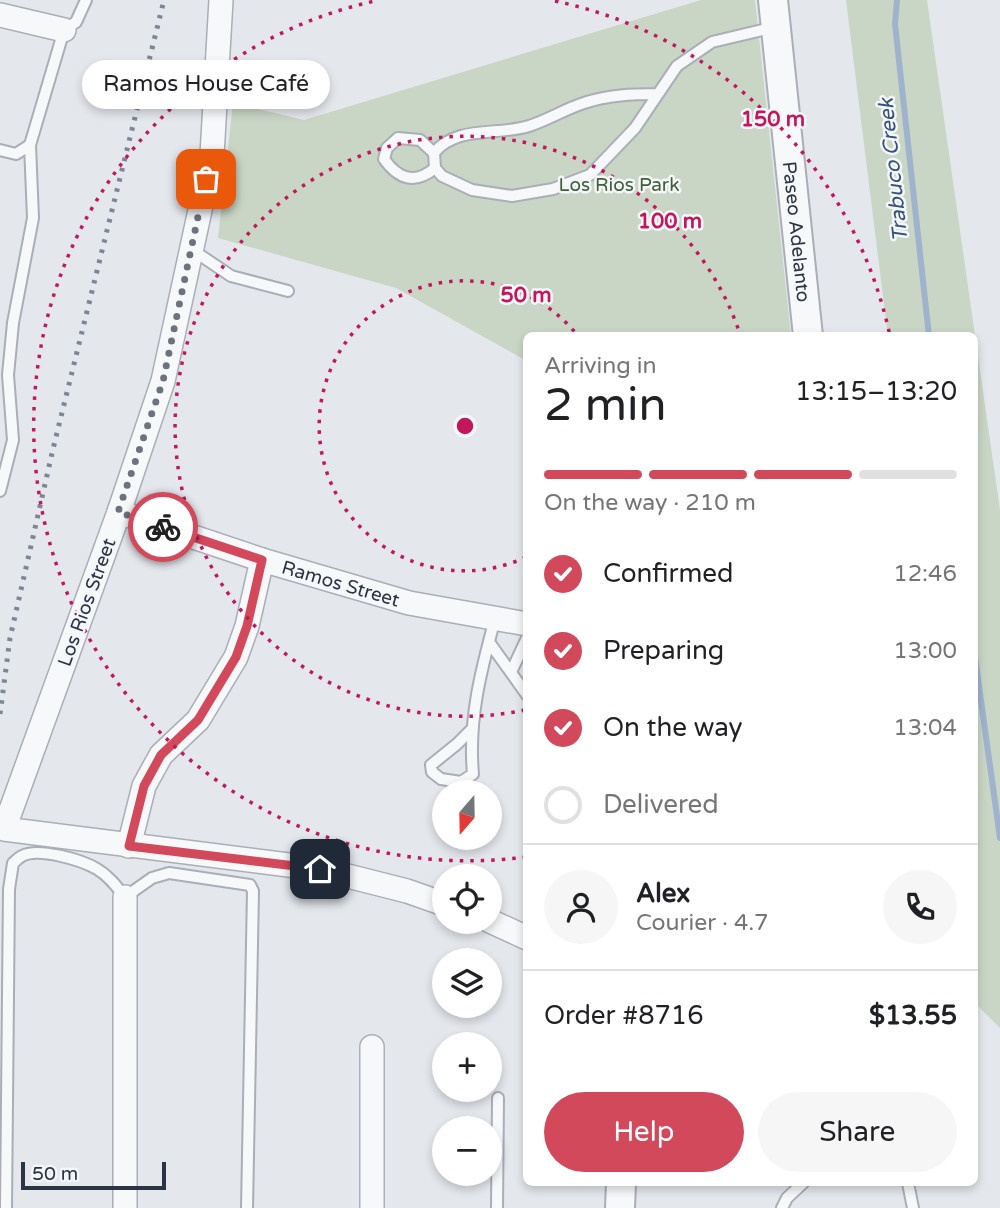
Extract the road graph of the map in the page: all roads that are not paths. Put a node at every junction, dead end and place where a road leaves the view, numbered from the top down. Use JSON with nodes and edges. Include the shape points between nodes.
{"nodes":[{"id":1,"x":86,"y":0,"type":"edge"},
{"id":2,"x":221,"y":0,"type":"edge"},
{"id":3,"x":774,"y":13,"type":"edge"},
{"id":4,"x":0,"y":15,"type":"edge"},
{"id":5,"x":64,"y":30,"type":"junction"},
{"id":6,"x":658,"y":94,"type":"junction"},
{"id":7,"x":30,"y":145,"type":"junction"},
{"id":8,"x":0,"y":150,"type":"edge"},
{"id":9,"x":433,"y":153,"type":"junction"},
{"id":10,"x":435,"y":168,"type":"junction"},
{"id":11,"x":191,"y":249,"type":"junction"},
{"id":12,"x":288,"y":291,"type":"dead end"},
{"id":13,"x":808,"y":332,"type":"edge"},
{"id":14,"x":4,"y":375,"type":"edge"},
{"id":15,"x":0,"y":491,"type":"edge"},
{"id":16,"x":118,"y":512,"type":"junction"},
{"id":17,"x":262,"y":560,"type":"junction"},
{"id":18,"x":495,"y":619,"type":"junction"},
{"id":19,"x":523,"y":623,"type":"edge"},
{"id":20,"x":489,"y":642,"type":"junction"},
{"id":21,"x":523,"y":646,"type":"edge"},
{"id":22,"x":511,"y":672,"type":"junction"},
{"id":23,"x":523,"y":689,"type":"edge"},
{"id":24,"x":471,"y":730,"type":"junction"},
{"id":25,"x":129,"y":846,"type":"junction"},
{"id":26,"x":125,"y":897,"type":"junction"},
{"id":27,"x":432,"y":900,"type":"edge"},
{"id":28,"x":502,"y":926,"type":"edge"},
{"id":29,"x":523,"y":935,"type":"edge"},
{"id":30,"x":372,"y":1047,"type":"dead end"},
{"id":31,"x":498,"y":1102,"type":"edge"},
{"id":32,"x":621,"y":1186,"type":"edge"},
{"id":33,"x":800,"y":1186,"type":"edge"},
{"id":34,"x":909,"y":1186,"type":"edge"},
{"id":35,"x":6,"y":1208,"type":"edge"},
{"id":36,"x":125,"y":1208,"type":"edge"},
{"id":37,"x":247,"y":1208,"type":"edge"},
{"id":38,"x":372,"y":1208,"type":"edge"},
{"id":39,"x":497,"y":1208,"type":"edge"},
{"id":40,"x":620,"y":1208,"type":"edge"},
{"id":41,"x":782,"y":1208,"type":"edge"},
{"id":42,"x":913,"y":1208,"type":"edge"}],
"edges":[{"from":1,"to":5,"type":"lane","via":[[76,22]]},
{"from":2,"to":11,"type":"street","name":"Los Rios Street","via":[[212,155]]},
{"from":3,"to":6,"type":"lane","via":[[712,42],[677,66]]},
{"from":3,"to":13,"type":"street","name":"Paseo Adelanto"},
{"from":4,"to":5,"type":"street"},
{"from":5,"to":7,"type":"lane"},
{"from":6,"to":9,"type":"lane","via":[[619,94],[584,103],[527,127],[466,134],[441,144]]},
{"from":6,"to":10,"type":"lane","via":[[635,128],[590,176],[553,189],[512,196],[472,190]]},
{"from":7,"to":8,"type":"lane","via":[[16,154]]},
{"from":7,"to":14,"type":"lane","via":[[33,218]]},
{"from":9,"to":10,"type":"lane"},
{"from":9,"to":10,"type":"lane","via":[[420,140],[398,138],[387,148],[384,159],[393,172],[410,179],[426,176]]},
{"from":11,"to":12,"type":"lane","via":[[231,276]]},
{"from":11,"to":16,"type":"street","name":"Los Rios Street","via":[[163,381]]},
{"from":14,"to":15,"type":"lane","via":[[13,440]]},
{"from":16,"to":17,"type":"street","name":"Ramos Street"},
{"from":16,"to":25,"type":"street","name":"Los Rios Street","via":[[4,829]]},
{"from":17,"to":18,"type":"street","name":"Ramos Street","via":[[409,603]]},
{"from":17,"to":25,"type":"street","via":[[236,657],[198,720],[161,755],[144,786]]},
{"from":18,"to":19,"type":"street","name":"Ramos Street"},
{"from":18,"to":20,"type":"lane"},
{"from":20,"to":22,"type":"lane"},
{"from":20,"to":24,"type":"lane"},
{"from":21,"to":22,"type":"lane"},
{"from":22,"to":23,"type":"lane"},
{"from":24,"to":24,"type":"lane","via":[[472,774],[461,782],[432,772],[431,765]]},
{"from":25,"to":27,"type":"street","via":[[320,869]]},
{"from":26,"to":35,"type":"lane","via":[[109,878],[81,861],[23,854],[13,863]]},
{"from":26,"to":36,"type":"street"},
{"from":26,"to":37,"type":"lane","via":[[152,878],[169,873],[250,885],[254,891]]},
{"from":28,"to":29,"type":"street"},
{"from":30,"to":38,"type":"street"},
{"from":31,"to":39,"type":"lane"},
{"from":32,"to":40,"type":"street"},
{"from":33,"to":41,"type":"lane"},
{"from":34,"to":42,"type":"lane"}]}
